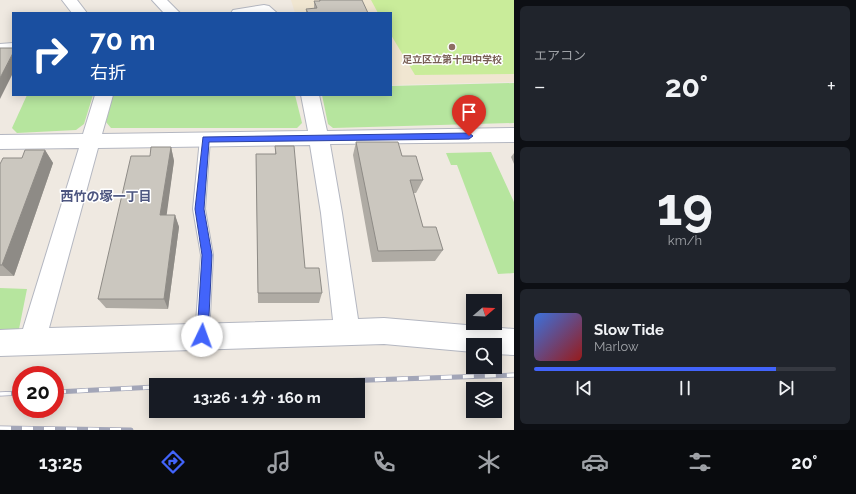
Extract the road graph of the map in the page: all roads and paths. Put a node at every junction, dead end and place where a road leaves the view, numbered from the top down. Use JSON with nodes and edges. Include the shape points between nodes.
{"nodes":[{"id":1,"x":68,"y":0,"type":"edge"},
{"id":2,"x":159,"y":0,"type":"edge"},
{"id":3,"x":266,"y":7,"type":"edge"},
{"id":4,"x":79,"y":12,"type":"edge"},
{"id":5,"x":172,"y":12,"type":"edge"},
{"id":6,"x":243,"y":12,"type":"edge"},
{"id":7,"x":12,"y":48,"type":"edge"},
{"id":8,"x":0,"y":49,"type":"edge"},
{"id":9,"x":104,"y":96,"type":"edge"},
{"id":10,"x":310,"y":96,"type":"edge"},
{"id":11,"x":514,"y":135,"type":"edge"},
{"id":12,"x":319,"y":138,"type":"junction"},
{"id":13,"x":205,"y":139,"type":"junction"},
{"id":14,"x":91,"y":140,"type":"junction"},
{"id":15,"x":0,"y":142,"type":"edge"},
{"id":16,"x":347,"y":331,"type":"junction"},
{"id":17,"x":202,"y":336,"type":"junction"},
{"id":18,"x":32,"y":342,"type":"junction"},
{"id":19,"x":514,"y":342,"type":"edge"},
{"id":20,"x":0,"y":343,"type":"edge"}],
"edges":[{"from":1,"to":4,"type":"street"},
{"from":2,"to":5,"type":"street"},
{"from":3,"to":6,"type":"street"},
{"from":7,"to":8,"type":"street"},
{"from":9,"to":14,"type":"street"},
{"from":10,"to":12,"type":"street"},
{"from":11,"to":12,"type":"street"},
{"from":12,"to":13,"type":"street"},
{"from":12,"to":16,"type":"street","via":[[339,259]]},
{"from":13,"to":14,"type":"street"},
{"from":13,"to":17,"type":"lane","via":[[200,209],[207,255]]},
{"from":14,"to":15,"type":"street"},
{"from":14,"to":18,"type":"street"},
{"from":16,"to":17,"type":"street"},
{"from":16,"to":19,"type":"street","via":[[384,331]]},
{"from":17,"to":18,"type":"street"},
{"from":18,"to":20,"type":"street"}]}
